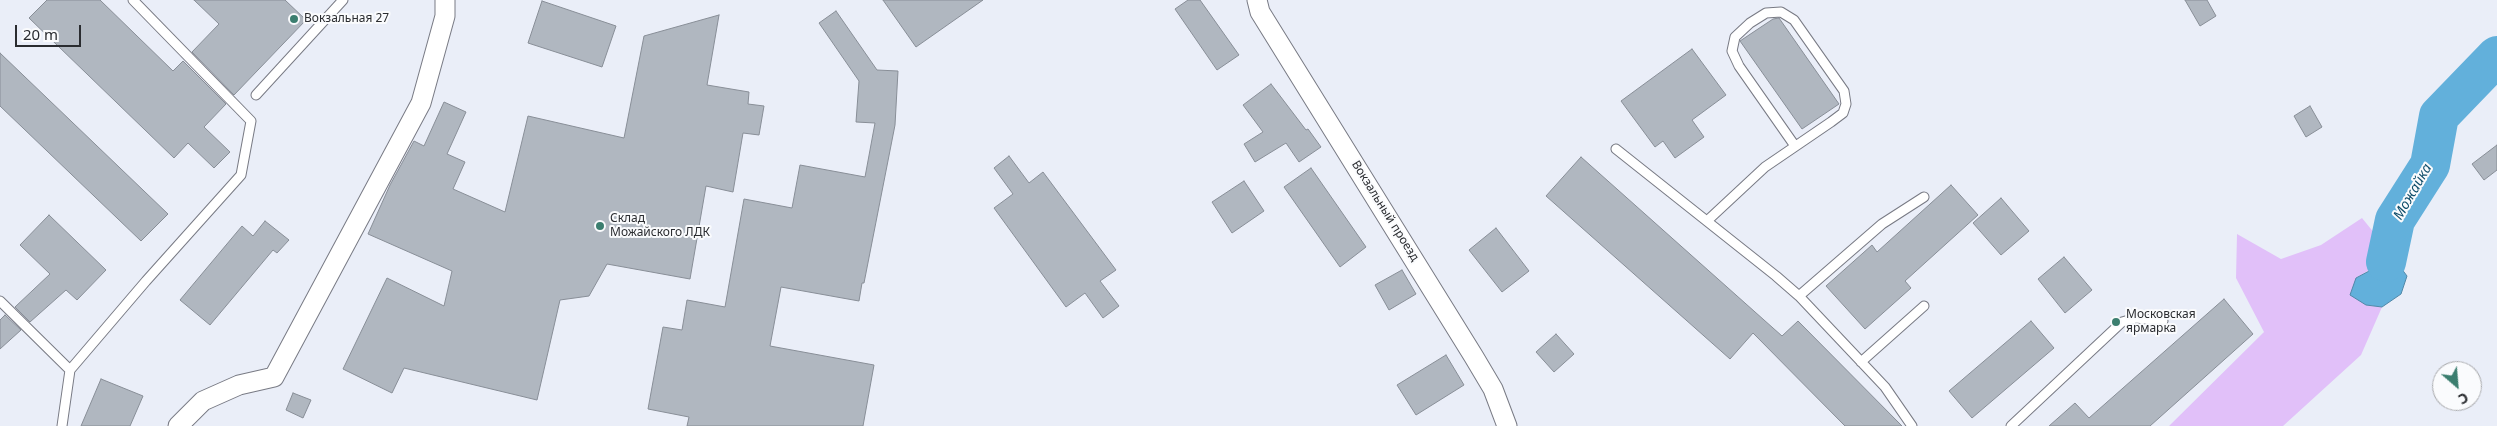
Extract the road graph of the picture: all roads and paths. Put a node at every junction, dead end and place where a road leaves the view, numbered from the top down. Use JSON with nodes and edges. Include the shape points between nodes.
{"nodes":[{"id":1,"x":133,"y":0,"type":"edge"},
{"id":2,"x":343,"y":0,"type":"edge"},
{"id":3,"x":444,"y":2,"type":"edge"},
{"id":4,"x":1256,"y":4,"type":"edge"},
{"id":5,"x":256,"y":95,"type":"dead end"},
{"id":6,"x":1795,"y":146,"type":"junction"},
{"id":7,"x":1616,"y":149,"type":"dead end"},
{"id":8,"x":1924,"y":196,"type":"dead end"},
{"id":9,"x":1707,"y":221,"type":"junction"},
{"id":10,"x":1799,"y":296,"type":"junction"},
{"id":11,"x":0,"y":301,"type":"edge"},
{"id":12,"x":1924,"y":306,"type":"dead end"},
{"id":13,"x":2163,"y":321,"type":"dead end"},
{"id":14,"x":1861,"y":362,"type":"junction"},
{"id":15,"x":70,"y":370,"type":"junction"},
{"id":16,"x":62,"y":426,"type":"edge"},
{"id":17,"x":178,"y":426,"type":"edge"},
{"id":18,"x":1507,"y":426,"type":"edge"},
{"id":19,"x":1912,"y":426,"type":"edge"},
{"id":20,"x":2011,"y":426,"type":"edge"}],
"edges":[{"from":1,"to":15,"type":"lane","via":[[252,121],[241,175]]},
{"from":2,"to":5,"type":"lane"},
{"from":3,"to":17,"type":"street","via":[[445,16],[421,103],[274,377],[239,385],[203,401]]},
{"from":4,"to":18,"type":"street","name":"Вокзальный проезд","via":[[1474,357],[1493,390]]},
{"from":6,"to":6,"type":"lane","via":[[1843,113],[1846,104],[1844,91],[1794,20],[1781,12],[1766,13],[1735,37],[1732,51]]},
{"from":6,"to":9,"type":"lane","via":[[1765,167]]},
{"from":7,"to":9,"type":"lane"},
{"from":8,"to":10,"type":"lane","via":[[1882,224]]},
{"from":9,"to":10,"type":"lane"},
{"from":10,"to":14,"type":"lane"},
{"from":11,"to":15,"type":"lane"},
{"from":12,"to":14,"type":"lane"},
{"from":13,"to":20,"type":"lane","via":[[2136,318],[2122,322]]},
{"from":14,"to":19,"type":"lane"},
{"from":15,"to":16,"type":"lane"}]}
